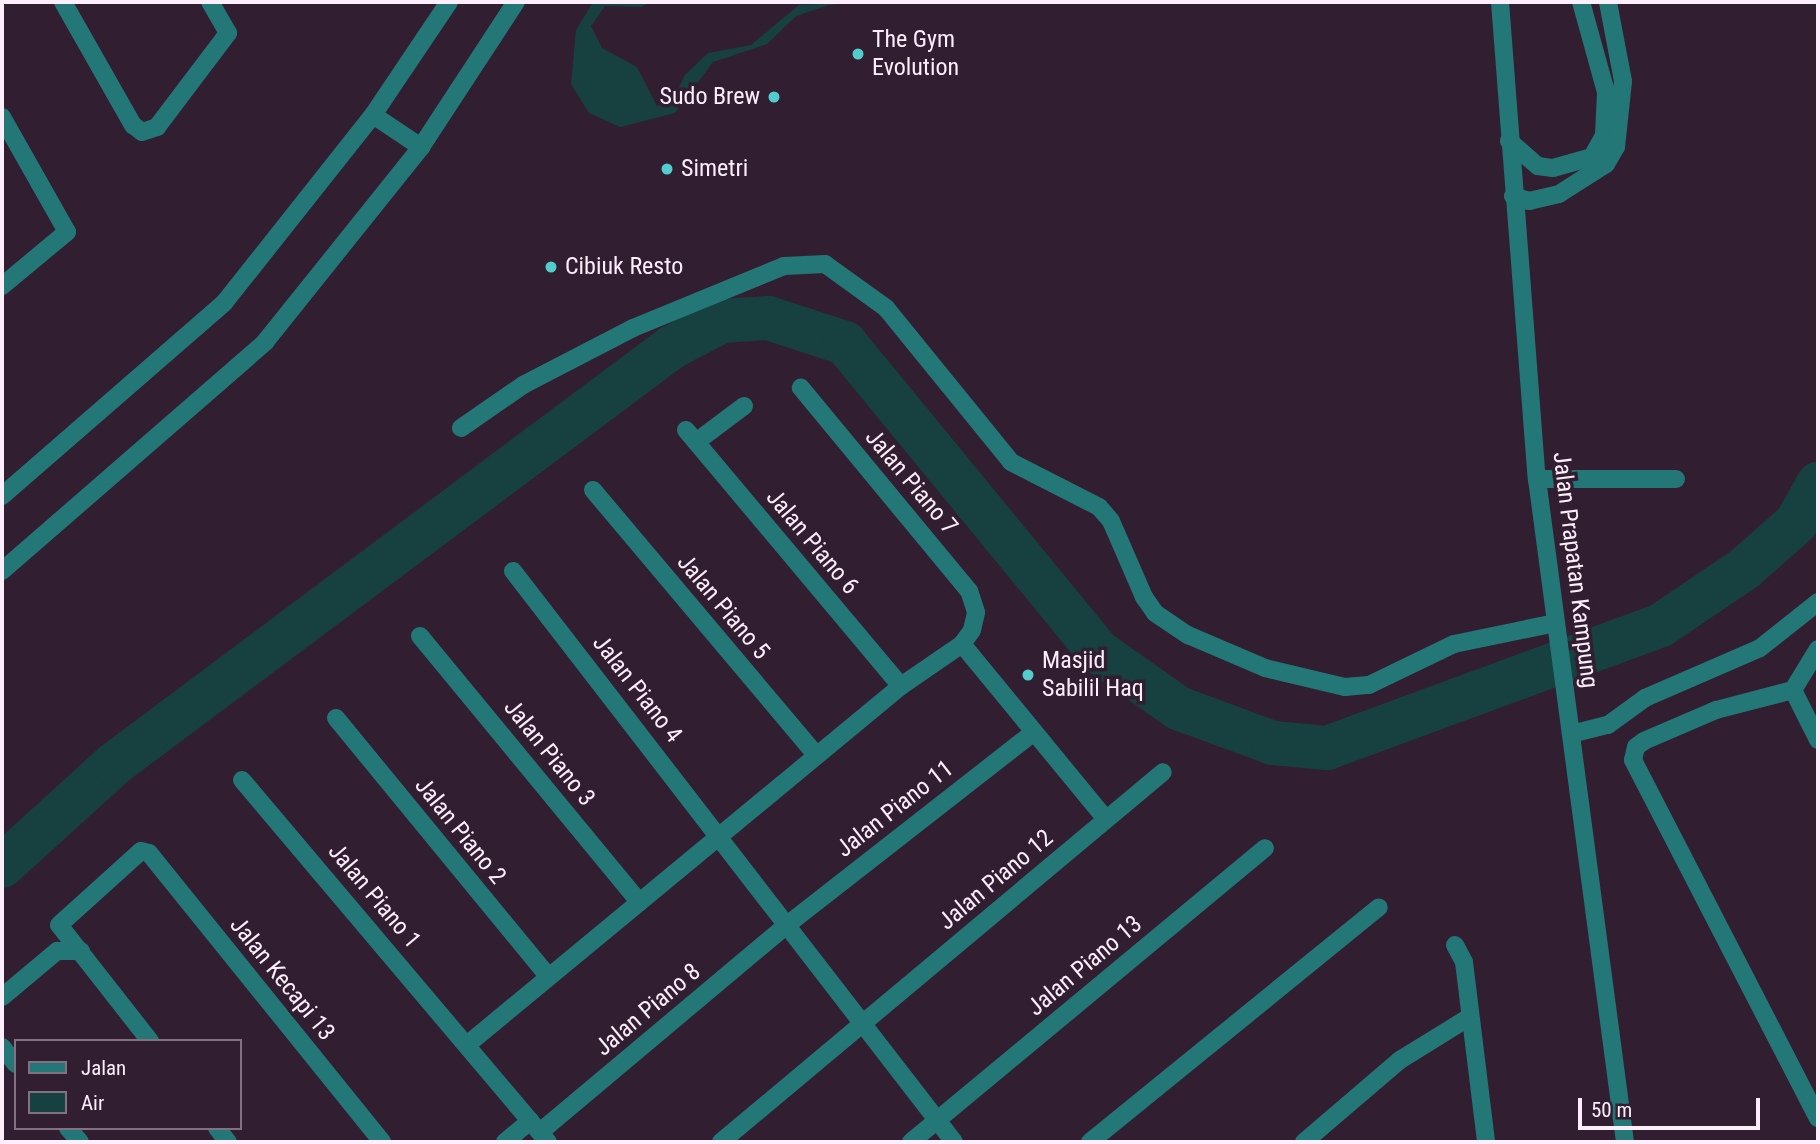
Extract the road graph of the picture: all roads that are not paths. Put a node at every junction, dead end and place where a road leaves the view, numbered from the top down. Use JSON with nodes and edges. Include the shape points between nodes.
{"nodes":[{"id":1,"x":63,"y":2,"type":"edge"},
{"id":2,"x":210,"y":2,"type":"edge"},
{"id":3,"x":449,"y":2,"type":"edge"},
{"id":4,"x":516,"y":2,"type":"edge"},
{"id":5,"x":1500,"y":2,"type":"edge"},
{"id":6,"x":1581,"y":2,"type":"edge"},
{"id":7,"x":1608,"y":2,"type":"edge"},
{"id":8,"x":373,"y":115,"type":"junction"},
{"id":9,"x":2,"y":117,"type":"edge"},
{"id":10,"x":1509,"y":141,"type":"junction"},
{"id":11,"x":421,"y":147,"type":"junction"},
{"id":12,"x":1514,"y":197,"type":"junction"},
{"id":13,"x":2,"y":286,"type":"edge"},
{"id":14,"x":801,"y":388,"type":"dead end"},
{"id":15,"x":744,"y":406,"type":"dead end"},
{"id":16,"x":461,"y":428,"type":"dead end"},
{"id":17,"x":1676,"y":479,"type":"dead end"},
{"id":18,"x":1537,"y":480,"type":"junction"},
{"id":19,"x":593,"y":490,"type":"dead end"},
{"id":20,"x":2,"y":496,"type":"edge"},
{"id":21,"x":2,"y":571,"type":"edge"},
{"id":22,"x":513,"y":571,"type":"dead end"},
{"id":23,"x":1818,"y":602,"type":"edge"},
{"id":24,"x":1555,"y":625,"type":"junction"},
{"id":25,"x":421,"y":636,"type":"dead end"},
{"id":26,"x":962,"y":644,"type":"junction"},
{"id":27,"x":1818,"y":649,"type":"edge"},
{"id":28,"x":901,"y":686,"type":"junction"},
{"id":29,"x":1793,"y":690,"type":"junction"},
{"id":30,"x":336,"y":718,"type":"dead end"},
{"id":31,"x":1034,"y":732,"type":"junction"},
{"id":32,"x":1571,"y":734,"type":"junction"},
{"id":33,"x":1818,"y":740,"type":"edge"},
{"id":34,"x":816,"y":755,"type":"junction"},
{"id":35,"x":1163,"y":772,"type":"dead end"},
{"id":36,"x":242,"y":780,"type":"dead end"},
{"id":37,"x":1107,"y":819,"type":"junction"},
{"id":38,"x":723,"y":837,"type":"junction"},
{"id":39,"x":1265,"y":848,"type":"dead end"},
{"id":40,"x":639,"y":902,"type":"junction"},
{"id":41,"x":1379,"y":906,"type":"dead end"},
{"id":42,"x":787,"y":925,"type":"junction"},
{"id":43,"x":1455,"y":945,"type":"dead end"},
{"id":44,"x":81,"y":951,"type":"junction"},
{"id":45,"x":547,"y":975,"type":"junction"},
{"id":46,"x":2,"y":997,"type":"edge"},
{"id":47,"x":1468,"y":1018,"type":"junction"},
{"id":48,"x":860,"y":1024,"type":"junction"},
{"id":49,"x":148,"y":1039,"type":"edge"},
{"id":50,"x":468,"y":1044,"type":"junction"},
{"id":51,"x":2,"y":1047,"type":"edge"},
{"id":52,"x":14,"y":1062,"type":"edge"},
{"id":53,"x":1818,"y":1118,"type":"edge"},
{"id":54,"x":935,"y":1121,"type":"junction"},
{"id":55,"x":539,"y":1132,"type":"edge"},
{"id":56,"x":953,"y":1141,"type":"edge"},
{"id":57,"x":382,"y":1142,"type":"edge"},
{"id":58,"x":505,"y":1142,"type":"edge"},
{"id":59,"x":721,"y":1142,"type":"edge"},
{"id":60,"x":911,"y":1142,"type":"edge"},
{"id":61,"x":1090,"y":1142,"type":"edge"},
{"id":62,"x":1304,"y":1142,"type":"edge"},
{"id":63,"x":1485,"y":1142,"type":"edge"},
{"id":64,"x":1625,"y":1142,"type":"edge"}],
"edges":[{"from":1,"to":2,"type":"street","via":[[133,125],[142,132],[157,127],[228,33]]},
{"from":3,"to":8,"type":"street"},
{"from":4,"to":11,"type":"street"},
{"from":5,"to":10,"type":"street","name":"Jalan Prapatan Kampung"},
{"from":6,"to":10,"type":"street","via":[[1606,92],[1604,135],[1592,157],[1553,168],[1538,166]]},
{"from":7,"to":12,"type":"street","via":[[1623,82],[1616,147],[1606,164],[1580,184],[1529,201]]},
{"from":8,"to":11,"type":"street"},
{"from":8,"to":20,"type":"street","via":[[225,303]]},
{"from":9,"to":13,"type":"street","via":[[68,232]]},
{"from":10,"to":12,"type":"street","name":"Jalan Prapatan Kampung"},
{"from":11,"to":21,"type":"street","via":[[265,342]]},
{"from":12,"to":18,"type":"street","name":"Jalan Prapatan Kampung"},
{"from":14,"to":26,"type":"street","name":"Jalan Piano 7","via":[[969,591],[976,611],[972,630]]},
{"from":15,"to":28,"type":"street","name":"Jalan Piano 6","via":[[691,436]]},
{"from":16,"to":24,"type":"street","via":[[523,385],[633,328],[783,266],[825,264],[886,309],[1011,463],[1100,506],[1144,597],[1155,613],[1188,635],[1265,668],[1345,687],[1369,685],[1454,644]]},
{"from":17,"to":18,"type":"street"},
{"from":18,"to":24,"type":"street","name":"Jalan Prapatan Kampung"},
{"from":19,"to":34,"type":"street","name":"Jalan Piano 5"},
{"from":22,"to":38,"type":"street","name":"Jalan Piano 4"},
{"from":23,"to":32,"type":"street","via":[[1760,648],[1645,698],[1608,725]]},
{"from":24,"to":32,"type":"street","name":"Jalan Prapatan Kampung"},
{"from":25,"to":40,"type":"street","name":"Jalan Piano 3"},
{"from":26,"to":28,"type":"street"},
{"from":26,"to":31,"type":"street"},
{"from":27,"to":29,"type":"street"},
{"from":28,"to":34,"type":"street"},
{"from":29,"to":33,"type":"street"},
{"from":29,"to":53,"type":"street","via":[[1716,710],[1644,741],[1636,747],[1633,760]]},
{"from":30,"to":45,"type":"street","name":"Jalan Piano 2"},
{"from":31,"to":37,"type":"street"},
{"from":31,"to":42,"type":"street","name":"Jalan Piano 11"},
{"from":32,"to":64,"type":"street","name":"Jalan Prapatan Kampung"},
{"from":34,"to":38,"type":"street"},
{"from":35,"to":37,"type":"street","name":"Jalan Piano 12"},
{"from":36,"to":50,"type":"street","name":"Jalan Piano 1"},
{"from":37,"to":48,"type":"street","name":"Jalan Piano 12"},
{"from":38,"to":40,"type":"street"},
{"from":38,"to":42,"type":"street","name":"Jalan Piano 4"},
{"from":39,"to":54,"type":"street","name":"Jalan Piano 13"},
{"from":40,"to":45,"type":"street"},
{"from":41,"to":61,"type":"street"},
{"from":42,"to":48,"type":"street","name":"Jalan Piano 4"},
{"from":42,"to":55,"type":"street","name":"Jalan Piano 8"},
{"from":43,"to":47,"type":"street","via":[[1464,962]]},
{"from":44,"to":46,"type":"street","via":[[57,951]]},
{"from":44,"to":49,"type":"street"},
{"from":44,"to":57,"type":"street","name":"Jalan Kecapi 13","via":[[60,920],[141,851],[149,853]]},
{"from":45,"to":50,"type":"street"},
{"from":47,"to":62,"type":"street","via":[[1400,1060]]},
{"from":47,"to":63,"type":"street"},
{"from":48,"to":54,"type":"street","name":"Jalan Piano 4"},
{"from":48,"to":59,"type":"street","name":"Jalan Piano 12"},
{"from":50,"to":55,"type":"street","name":"Jalan Piano 1"},
{"from":51,"to":52,"type":"street"},
{"from":54,"to":56,"type":"street","name":"Jalan Piano 4"},
{"from":54,"to":60,"type":"street","name":"Jalan Piano 13"},
{"from":55,"to":58,"type":"street","name":"Jalan Piano 8"}]}
